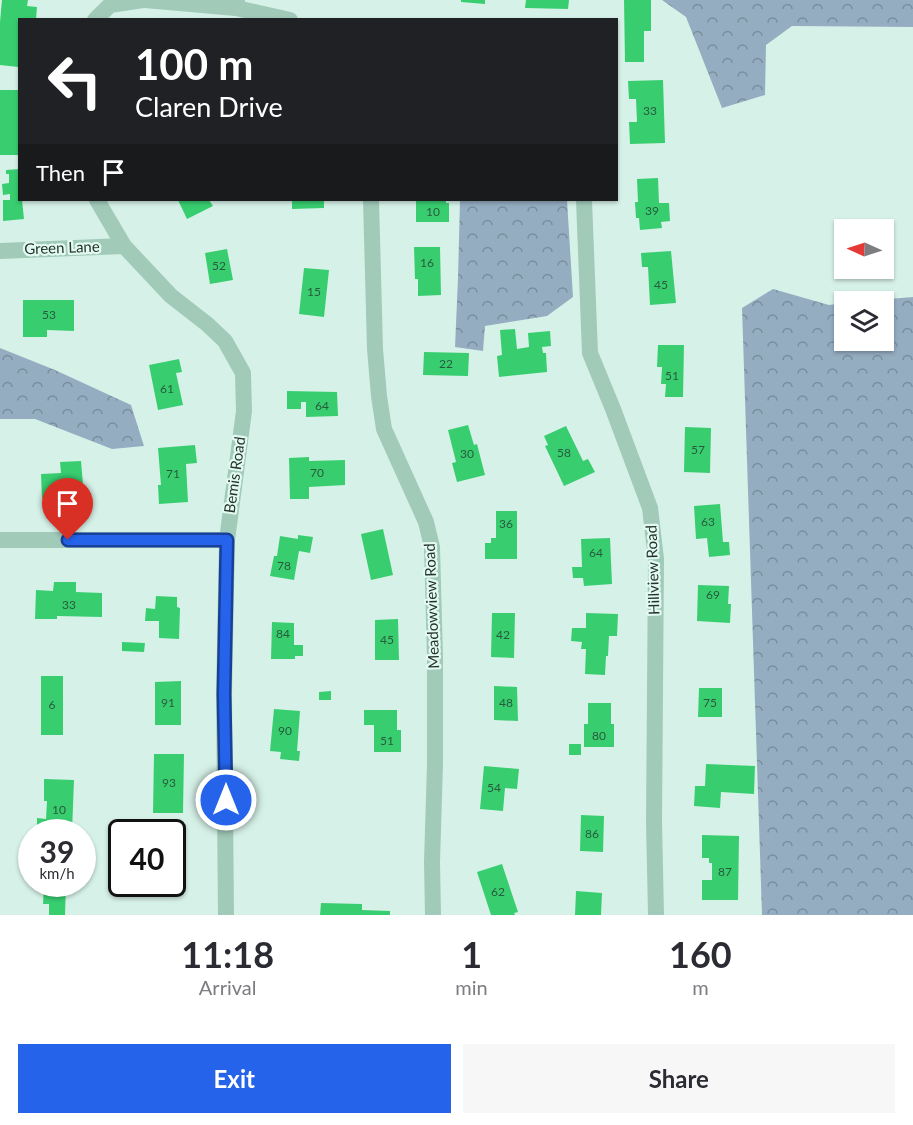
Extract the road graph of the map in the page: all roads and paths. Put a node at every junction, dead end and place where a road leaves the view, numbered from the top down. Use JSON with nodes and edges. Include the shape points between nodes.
{"nodes":[{"id":1,"x":144,"y":0,"type":"edge"},
{"id":2,"x":237,"y":4,"type":"edge"},
{"id":3,"x":97,"y":18,"type":"edge"},
{"id":4,"x":284,"y":18,"type":"edge"},
{"id":5,"x":98,"y":201,"type":"edge"},
{"id":6,"x":371,"y":201,"type":"edge"},
{"id":7,"x":584,"y":201,"type":"edge"},
{"id":8,"x":124,"y":246,"type":"junction"},
{"id":9,"x":0,"y":251,"type":"edge"},
{"id":10,"x":0,"y":540,"type":"edge"},
{"id":11,"x":227,"y":540,"type":"junction"},
{"id":12,"x":226,"y":915,"type":"edge"},
{"id":13,"x":433,"y":915,"type":"edge"},
{"id":14,"x":656,"y":915,"type":"edge"}],
"edges":[{"from":1,"to":2,"type":"street"},
{"from":1,"to":3,"type":"street","via":[[110,5]]},
{"from":2,"to":4,"type":"street"},
{"from":5,"to":8,"type":"street","name":"Bemis Road"},
{"from":6,"to":13,"type":"street","name":"Meadowview Road","via":[[375,349],[384,429],[426,522],[432,547]]},
{"from":7,"to":14,"type":"street","name":"Hillview Road","via":[[590,353],[650,508],[656,559]]},
{"from":8,"to":9,"type":"street","name":"Green Lane"},
{"from":8,"to":11,"type":"street","name":"Bemis Road","via":[[171,296],[225,342],[243,373],[244,411]]},
{"from":10,"to":11,"type":"street"},
{"from":11,"to":12,"type":"street","name":"Bemis Road"}]}
